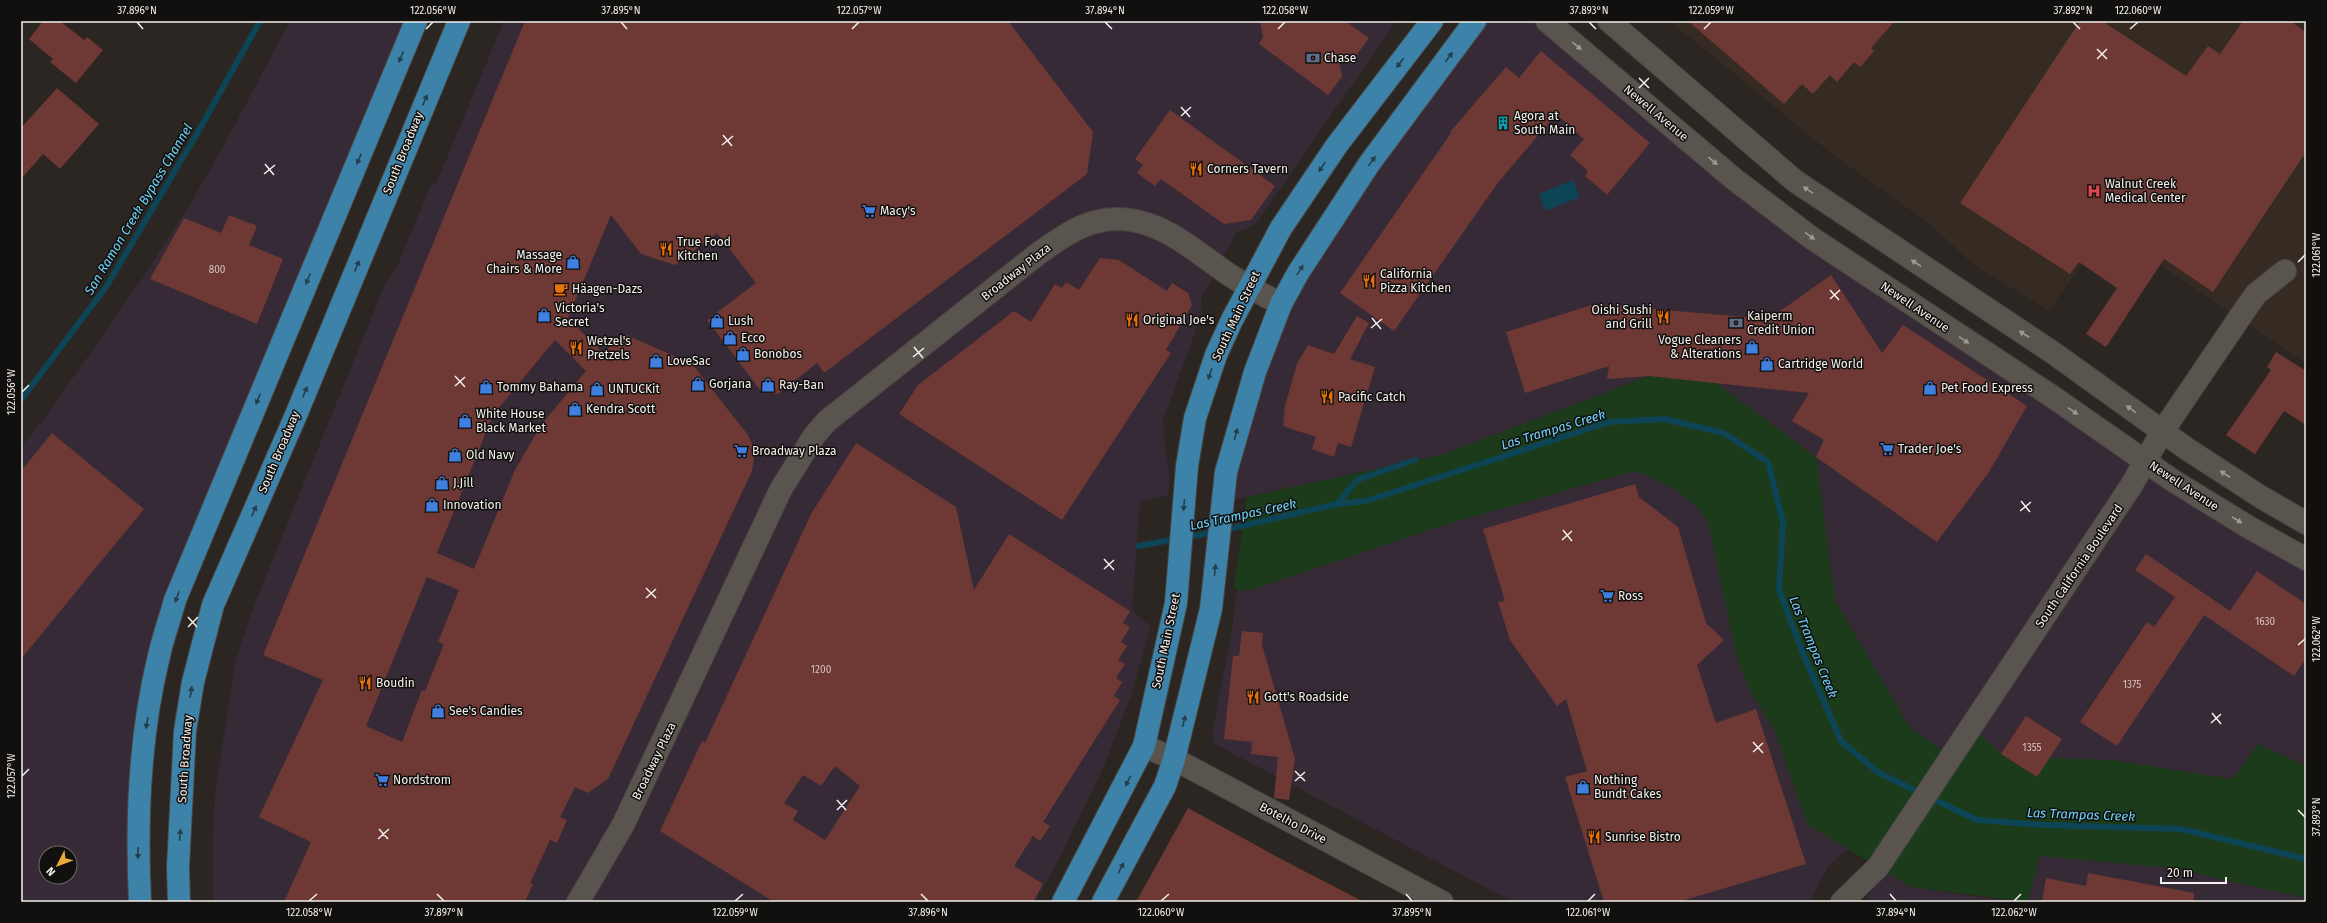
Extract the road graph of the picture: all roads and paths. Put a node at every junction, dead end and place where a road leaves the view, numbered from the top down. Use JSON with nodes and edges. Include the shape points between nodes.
{"nodes":[{"id":1,"x":416,"y":21,"type":"edge"},
{"id":2,"x":459,"y":21,"type":"edge"},
{"id":3,"x":1432,"y":21,"type":"edge"},
{"id":4,"x":1476,"y":21,"type":"edge"},
{"id":5,"x":1547,"y":21,"type":"edge"},
{"id":6,"x":1609,"y":21,"type":"edge"},
{"id":7,"x":2285,"y":271,"type":"dead end"},
{"id":8,"x":1249,"y":287,"type":"junction"},
{"id":9,"x":1281,"y":304,"type":"junction"},
{"id":10,"x":2162,"y":432,"type":"junction"},
{"id":11,"x":2145,"y":461,"type":"junction"},
{"id":12,"x":2306,"y":523,"type":"edge"},
{"id":13,"x":2306,"y":559,"type":"edge"},
{"id":14,"x":1144,"y":746,"type":"junction"},
{"id":15,"x":1174,"y":759,"type":"junction"},
{"id":16,"x":1878,"y":867,"type":"junction"},
{"id":17,"x":140,"y":902,"type":"edge"},
{"id":18,"x":179,"y":902,"type":"edge"},
{"id":19,"x":578,"y":902,"type":"edge"},
{"id":20,"x":1063,"y":902,"type":"edge"},
{"id":21,"x":1103,"y":902,"type":"edge"},
{"id":22,"x":1442,"y":902,"type":"edge"},
{"id":23,"x":1842,"y":902,"type":"edge"},
{"id":24,"x":1866,"y":902,"type":"edge"}],
"edges":[{"from":1,"to":17,"type":"main road","one_way":true,"via":[[175,600],[158,656],[144,741],[138,855]]},
{"from":18,"to":2,"type":"main road","name":"South Broadway","one_way":true,"via":[[178,867],[185,731],[193,682],[213,605],[296,414]]},
{"from":3,"to":8,"type":"main road","name":"South Main Street","one_way":true,"via":[[1337,145],[1281,228]]},
{"from":9,"to":4,"type":"main road","one_way":true,"via":[[1298,273],[1369,164]]},
{"from":5,"to":11,"type":"street","name":"Newell Avenue","one_way":true,"via":[[1734,179],[1813,239],[2053,397]]},
{"from":10,"to":6,"type":"street","one_way":true,"via":[[2052,352],[1795,181]]},
{"from":7,"to":10,"type":"street","name":"South California Boulevard","via":[[2256,294]]},
{"from":8,"to":9,"type":"street","name":"Broadway Plaza"},
{"from":8,"to":14,"type":"main road","name":"South Main Street","one_way":true,"via":[[1216,356],[1196,418],[1187,466],[1176,603]]},
{"from":8,"to":19,"type":"street","name":"Broadway Plaza","via":[[1160,227],[1114,218],[1093,222],[1054,242],[1039,253],[827,421],[814,436],[781,489],[623,825]]},
{"from":15,"to":9,"type":"main road","one_way":true,"via":[[1211,609],[1226,472],[1255,372]]},
{"from":10,"to":11,"type":"street","name":"South California Boulevard"},
{"from":12,"to":10,"type":"street","one_way":true,"via":[[2261,497]]},
{"from":11,"to":13,"type":"street","name":"Newell Avenue","one_way":true,"via":[[2250,528]]},
{"from":11,"to":16,"type":"street","name":"South California Boulevard","via":[[2131,486]]},
{"from":14,"to":15,"type":"street","name":"Botelho Drive"},
{"from":14,"to":20,"type":"main road","name":"South Main Street","one_way":true},
{"from":21,"to":15,"type":"main road","one_way":true,"via":[[1164,786]]},
{"from":15,"to":22,"type":"street","name":"Botelho Drive"},
{"from":16,"to":23,"type":"street","name":"South California Boulevard"},
{"from":16,"to":24,"type":"street","name":"South California Boulevard"}]}
